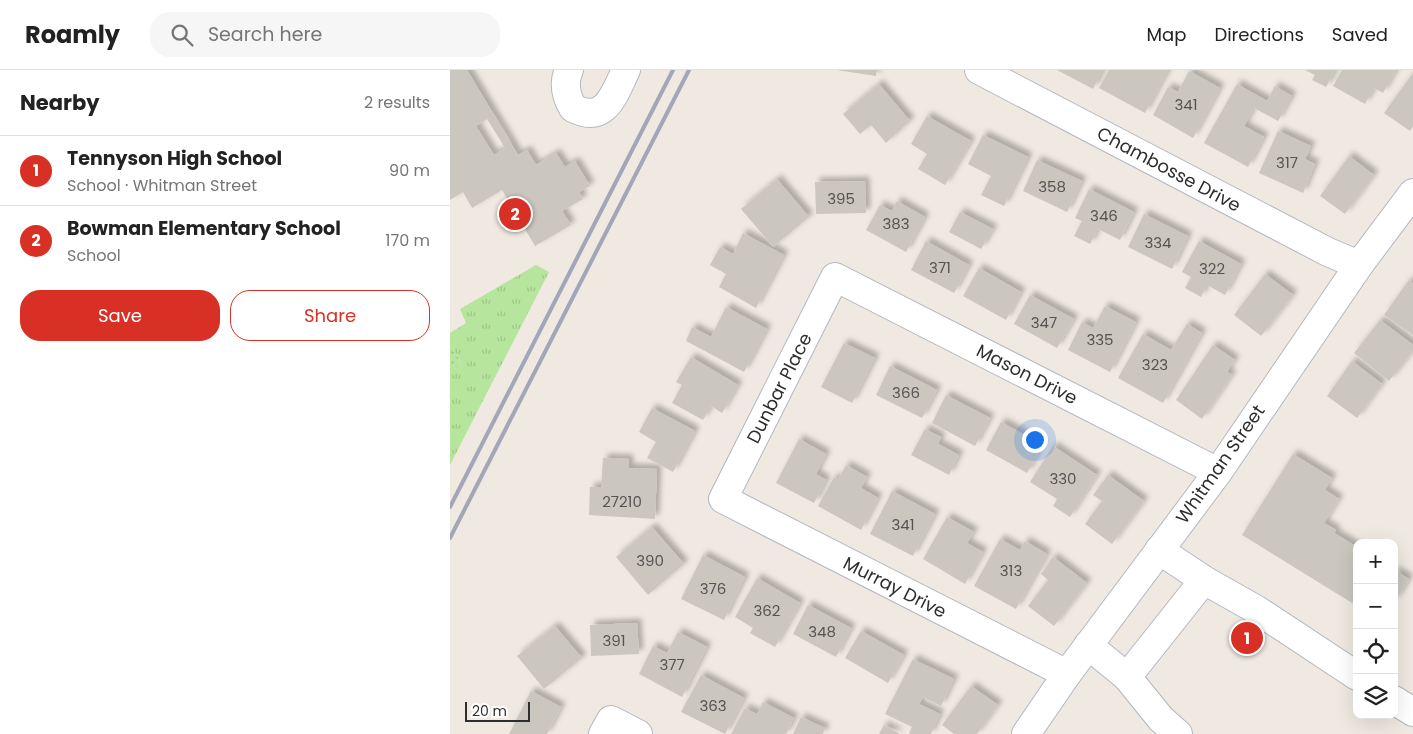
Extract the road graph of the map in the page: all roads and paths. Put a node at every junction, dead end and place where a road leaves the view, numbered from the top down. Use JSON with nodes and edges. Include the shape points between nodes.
{"nodes":[{"id":1,"x":569,"y":70,"type":"edge"},
{"id":2,"x":626,"y":70,"type":"edge"},
{"id":3,"x":979,"y":70,"type":"edge"},
{"id":4,"x":1413,"y":193,"type":"edge"},
{"id":5,"x":1359,"y":265,"type":"junction"},
{"id":6,"x":836,"y":277,"type":"joint"},
{"id":7,"x":1218,"y":472,"type":"junction"},
{"id":8,"x":724,"y":499,"type":"joint"},
{"id":9,"x":1159,"y":550,"type":"junction"},
{"id":10,"x":1204,"y":580,"type":"junction"},
{"id":11,"x":1088,"y":646,"type":"junction"},
{"id":12,"x":1067,"y":674,"type":"junction"},
{"id":13,"x":1354,"y":674,"type":"edge"},
{"id":14,"x":1127,"y":677,"type":"junction"},
{"id":15,"x":1398,"y":703,"type":"edge"},
{"id":16,"x":1413,"y":712,"type":"edge"},
{"id":17,"x":607,"y":727,"type":"edge"},
{"id":18,"x":638,"y":734,"type":"edge"},
{"id":19,"x":1026,"y":734,"type":"edge"},
{"id":20,"x":1178,"y":734,"type":"edge"}],
"edges":[{"from":1,"to":2,"type":"street","via":[[565,82],[568,100],[573,108],[588,113],[608,106]]},
{"from":3,"to":5,"type":"street","name":"Chambosse Drive","via":[[1328,252]]},
{"from":4,"to":5,"type":"street","name":"Whitman Street"},
{"from":5,"to":7,"type":"street","name":"Whitman Street"},
{"from":6,"to":7,"type":"street","name":"Mason Drive"},
{"from":6,"to":8,"type":"street","name":"Dunbar Place"},
{"from":7,"to":9,"type":"street","name":"Whitman Street"},
{"from":8,"to":12,"type":"street","name":"Murray Drive"},
{"from":9,"to":10,"type":"street"},
{"from":9,"to":11,"type":"street","name":"Whitman Street"},
{"from":10,"to":13,"type":"street","via":[[1257,610]]},
{"from":10,"to":14,"type":"street"},
{"from":11,"to":12,"type":"street","name":"Whitman Street"},
{"from":11,"to":14,"type":"street"},
{"from":12,"to":19,"type":"street","name":"Whitman Street"},
{"from":14,"to":20,"type":"street","via":[[1161,719]]},
{"from":15,"to":16,"type":"street"},
{"from":17,"to":18,"type":"street"}]}
